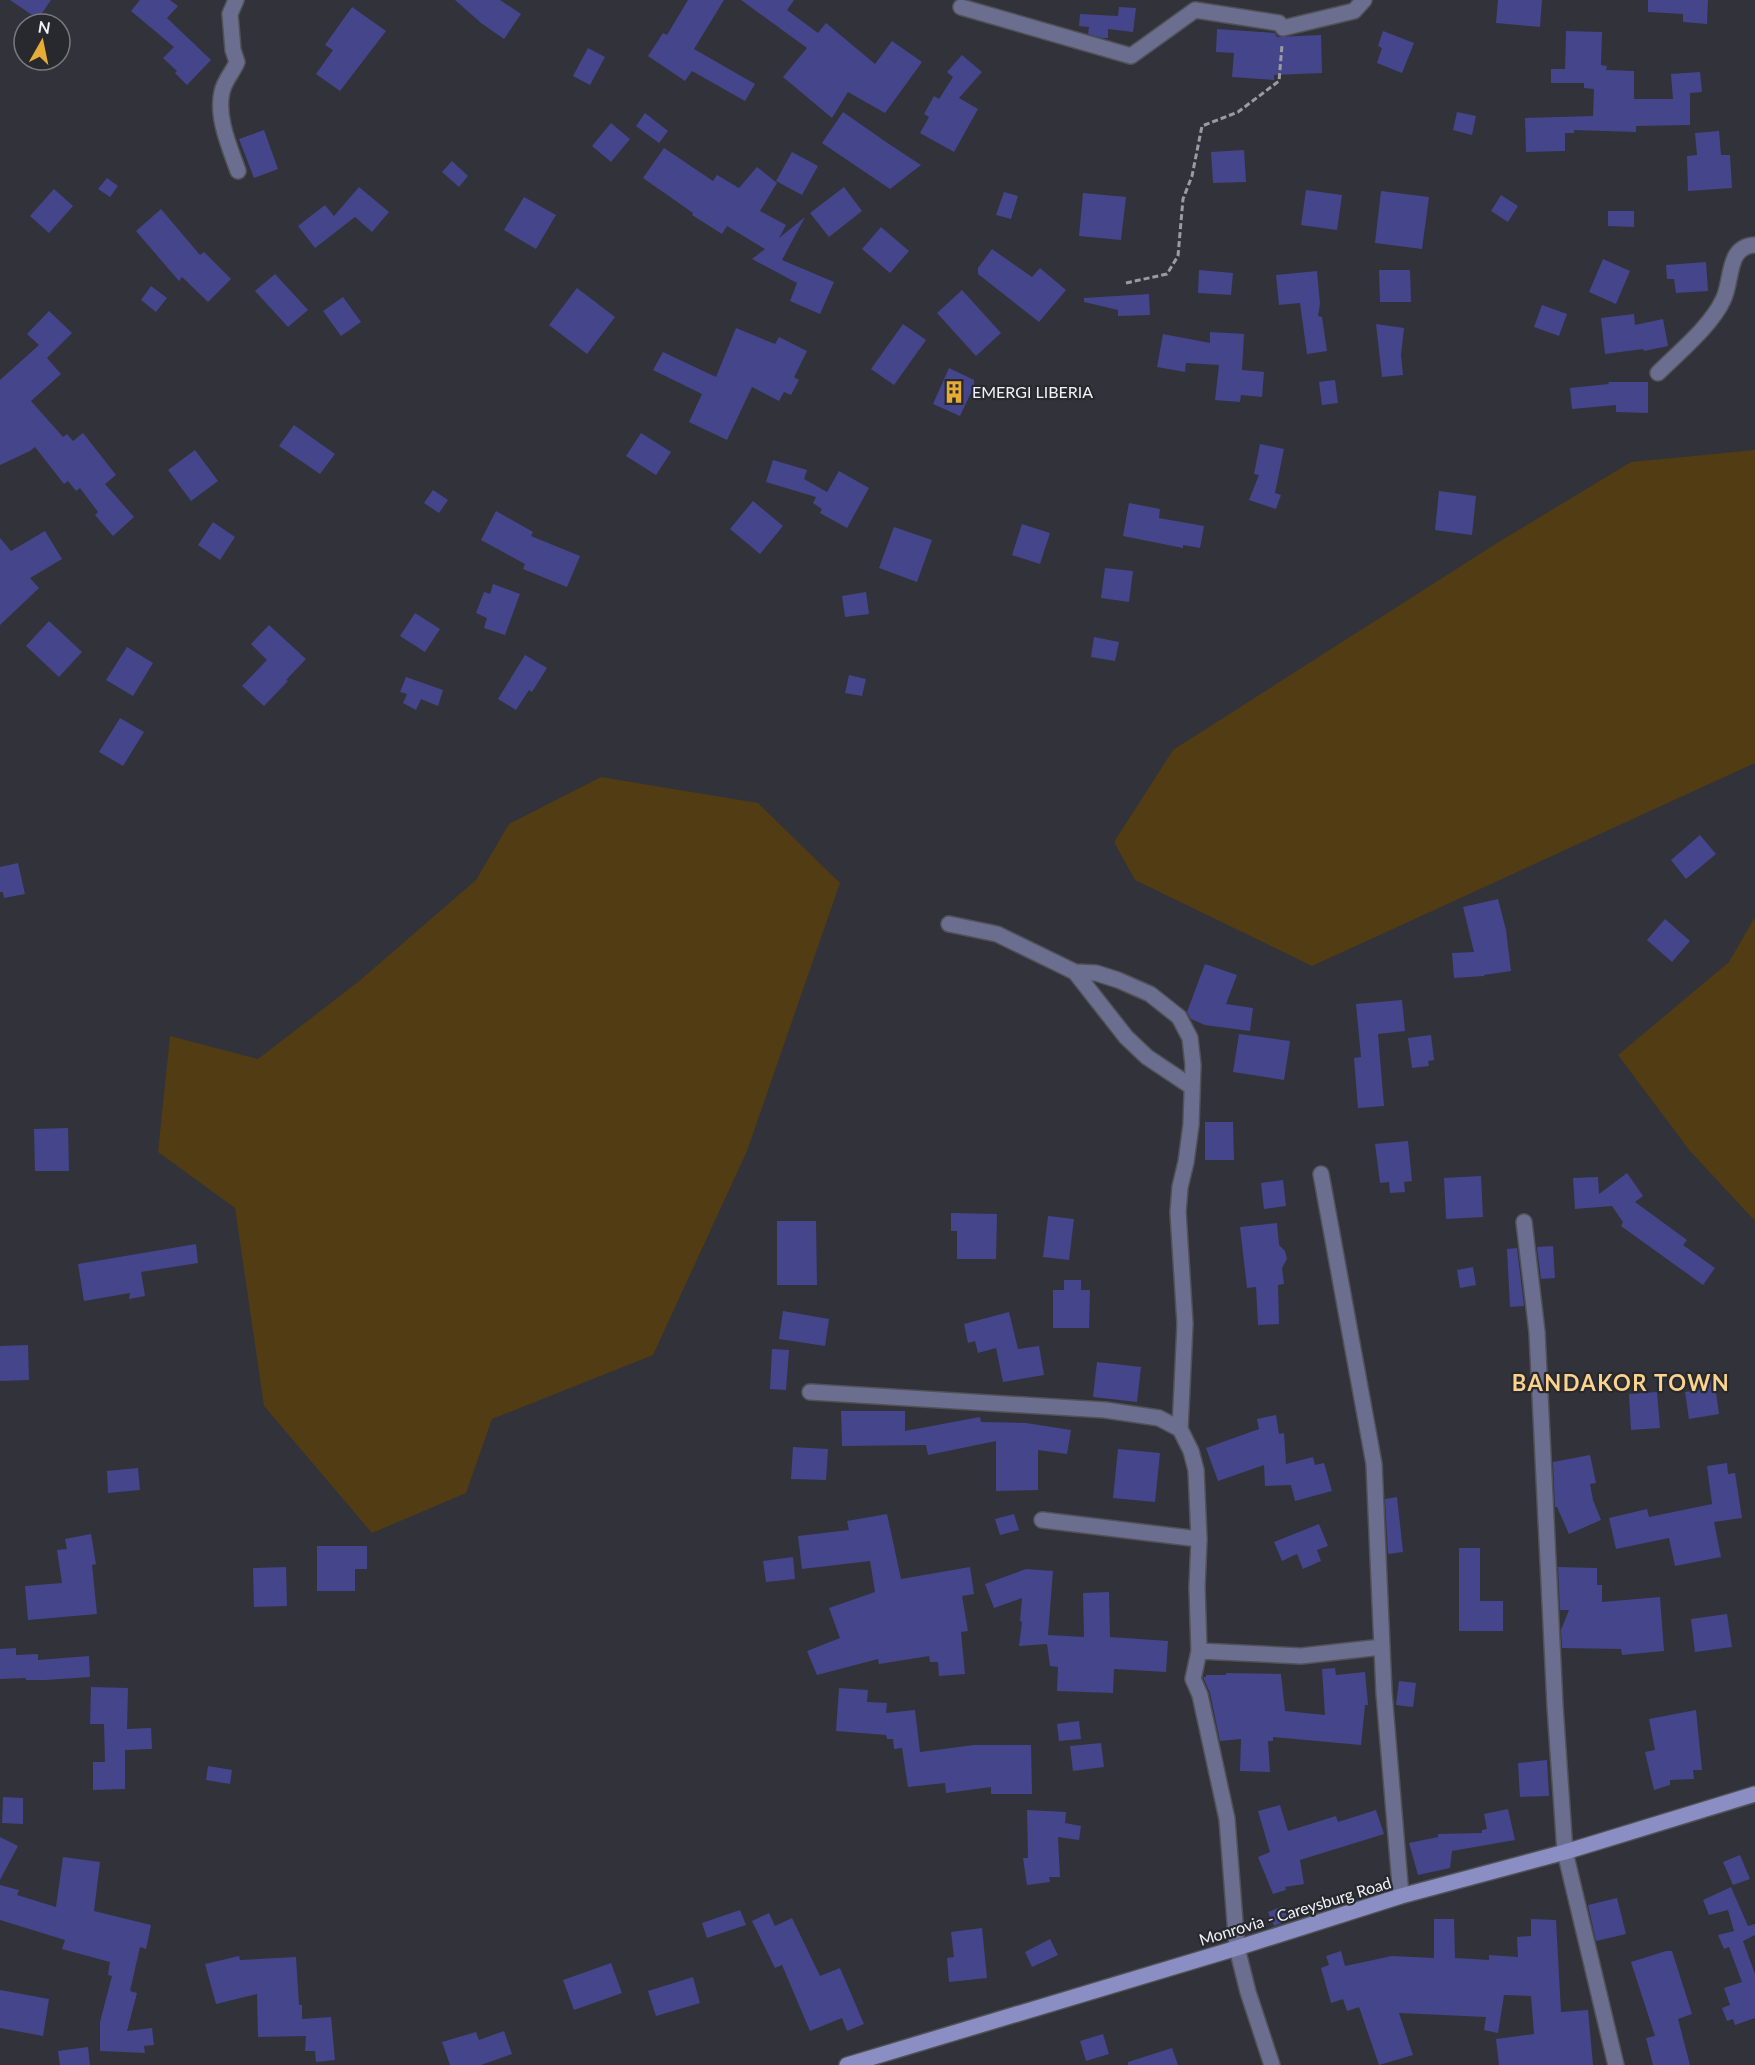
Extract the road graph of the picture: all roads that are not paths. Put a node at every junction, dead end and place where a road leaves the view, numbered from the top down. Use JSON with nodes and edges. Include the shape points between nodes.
{"nodes":[{"id":1,"x":236,"y":0,"type":"edge"},
{"id":2,"x":1364,"y":0,"type":"edge"},
{"id":3,"x":961,"y":8,"type":"dead end"},
{"id":4,"x":238,"y":171,"type":"dead end"},
{"id":5,"x":1755,"y":245,"type":"edge"},
{"id":6,"x":1658,"y":373,"type":"dead end"},
{"id":7,"x":949,"y":924,"type":"dead end"},
{"id":8,"x":1075,"y":972,"type":"junction"},
{"id":9,"x":1192,"y":1087,"type":"junction"},
{"id":10,"x":1321,"y":1174,"type":"dead end"},
{"id":11,"x":1524,"y":1222,"type":"dead end"},
{"id":12,"x":810,"y":1392,"type":"dead end"},
{"id":13,"x":1180,"y":1429,"type":"junction"},
{"id":14,"x":1042,"y":1521,"type":"dead end"},
{"id":15,"x":1199,"y":1539,"type":"junction"},
{"id":16,"x":1382,"y":1647,"type":"junction"},
{"id":17,"x":1199,"y":1651,"type":"junction"},
{"id":18,"x":1755,"y":1794,"type":"edge"},
{"id":19,"x":1565,"y":1852,"type":"junction"},
{"id":20,"x":1401,"y":1896,"type":"junction"},
{"id":21,"x":1237,"y":1948,"type":"junction"},
{"id":22,"x":847,"y":2065,"type":"edge"},
{"id":23,"x":1272,"y":2065,"type":"edge"},
{"id":24,"x":1616,"y":2065,"type":"edge"}],
"edges":[{"from":1,"to":4,"type":"street","via":[[230,14],[237,62],[222,91],[221,102]]},
{"from":2,"to":3,"type":"street","via":[[1354,11],[1281,25],[1195,10],[1131,56]]},
{"from":5,"to":6,"type":"street","via":[[1736,254],[1723,301],[1700,332]]},
{"from":7,"to":8,"type":"street","via":[[997,934]]},
{"from":8,"to":9,"type":"street","via":[[1126,1037],[1147,1057]]},
{"from":8,"to":9,"type":"street","via":[[1118,980],[1150,994],[1179,1017],[1191,1038]]},
{"from":9,"to":13,"type":"street","via":[[1191,1125],[1178,1212],[1185,1324]]},
{"from":10,"to":16,"type":"street","via":[[1374,1464]]},
{"from":11,"to":19,"type":"street","via":[[1537,1332]]},
{"from":12,"to":13,"type":"street","via":[[1105,1410],[1159,1418]]},
{"from":13,"to":15,"type":"street","via":[[1196,1470]]},
{"from":14,"to":15,"type":"street"},
{"from":15,"to":17,"type":"street"},
{"from":16,"to":17,"type":"street","via":[[1301,1656]]},
{"from":16,"to":20,"type":"street"},
{"from":17,"to":21,"type":"street","via":[[1193,1679],[1200,1695],[1227,1820]]},
{"from":18,"to":19,"type":"main road","name":"Monrovia - Careysburg Road"},
{"from":19,"to":20,"type":"main road","name":"Monrovia - Careysburg Road"},
{"from":19,"to":24,"type":"street"},
{"from":20,"to":21,"type":"main road","name":"Monrovia - Careysburg Road"},
{"from":21,"to":22,"type":"main road","name":"Monrovia - Careysburg Road"},
{"from":21,"to":23,"type":"street"}]}
